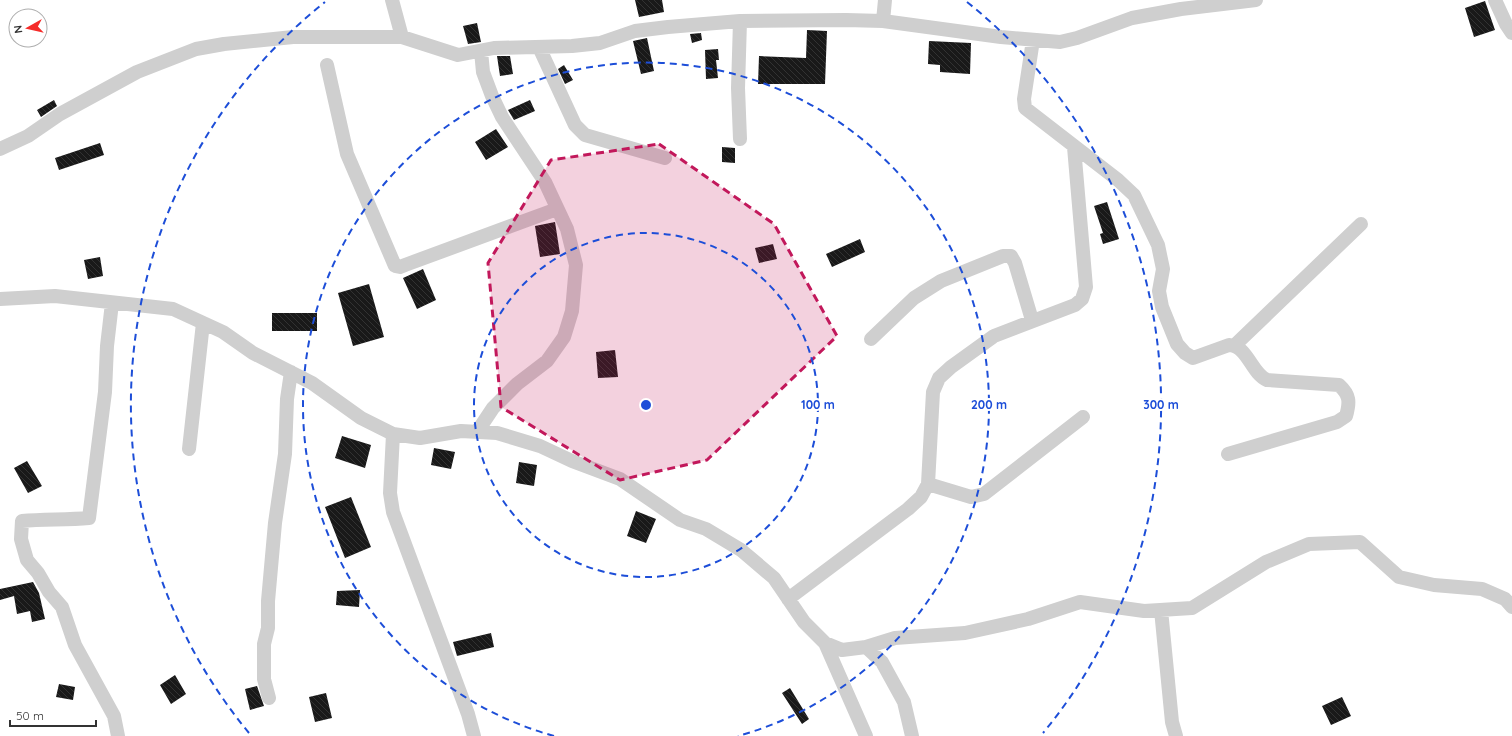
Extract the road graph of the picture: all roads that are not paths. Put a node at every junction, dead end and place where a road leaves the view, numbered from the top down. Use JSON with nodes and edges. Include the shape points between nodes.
{"nodes":[{"id":1,"x":392,"y":0,"type":"edge"},
{"id":2,"x":885,"y":0,"type":"edge"},
{"id":3,"x":1256,"y":0,"type":"edge"},
{"id":4,"x":1494,"y":0,"type":"edge"},
{"id":5,"x":740,"y":21,"type":"junction"},
{"id":6,"x":883,"y":21,"type":"junction"},
{"id":7,"x":1512,"y":33,"type":"edge"},
{"id":8,"x":402,"y":37,"type":"junction"},
{"id":9,"x":1033,"y":40,"type":"junction"},
{"id":10,"x":538,"y":47,"type":"junction"},
{"id":11,"x":480,"y":51,"type":"junction"},
{"id":12,"x":327,"y":64,"type":"dead end"},
{"id":13,"x":740,"y":139,"type":"dead end"},
{"id":14,"x":1074,"y":147,"type":"junction"},
{"id":15,"x":0,"y":149,"type":"edge"},
{"id":16,"x":665,"y":158,"type":"dead end"},
{"id":17,"x":557,"y":209,"type":"junction"},
{"id":18,"x":1361,"y":224,"type":"dead end"},
{"id":19,"x":0,"y":299,"type":"edge"},
{"id":20,"x":112,"y":303,"type":"junction"},
{"id":21,"x":1032,"y":320,"type":"junction"},
{"id":22,"x":203,"y":323,"type":"junction"},
{"id":23,"x":871,"y":339,"type":"dead end"},
{"id":24,"x":1235,"y":345,"type":"junction"},
{"id":25,"x":292,"y":372,"type":"junction"},
{"id":26,"x":1083,"y":417,"type":"dead end"},
{"id":27,"x":478,"y":432,"type":"junction"},
{"id":28,"x":393,"y":434,"type":"junction"},
{"id":29,"x":189,"y":449,"type":"dead end"},
{"id":30,"x":1228,"y":454,"type":"dead end"},
{"id":31,"x":928,"y":484,"type":"junction"},
{"id":32,"x":788,"y":599,"type":"junction"},
{"id":33,"x":1512,"y":607,"type":"edge"},
{"id":34,"x":1161,"y":610,"type":"junction"},
{"id":35,"x":825,"y":643,"type":"junction"},
{"id":36,"x":866,"y":647,"type":"junction"},
{"id":37,"x":269,"y":698,"type":"dead end"},
{"id":38,"x":118,"y":736,"type":"edge"},
{"id":39,"x":474,"y":736,"type":"edge"},
{"id":40,"x":866,"y":736,"type":"edge"},
{"id":41,"x":912,"y":736,"type":"edge"},
{"id":42,"x":1176,"y":736,"type":"edge"}],
"edges":[{"from":1,"to":8,"type":"street"},
{"from":2,"to":6,"type":"street"},
{"from":3,"to":9,"type":"street","via":[[1132,18],[1060,42]]},
{"from":4,"to":7,"type":"street"},
{"from":5,"to":6,"type":"street"},
{"from":5,"to":10,"type":"street","via":[[635,31],[600,43]]},
{"from":5,"to":13,"type":"street"},
{"from":6,"to":9,"type":"street"},
{"from":8,"to":11,"type":"street","via":[[458,55]]},
{"from":8,"to":15,"type":"street","via":[[285,38],[196,49],[137,72],[60,114],[28,136]]},
{"from":9,"to":14,"type":"street","via":[[1024,99],[1025,108]]},
{"from":10,"to":11,"type":"street","via":[[494,48]]},
{"from":10,"to":16,"type":"street","via":[[575,125],[585,135]]},
{"from":11,"to":17,"type":"street","via":[[483,72],[502,117],[545,182]]},
{"from":12,"to":17,"type":"street","via":[[346,154],[395,266],[400,267]]},
{"from":14,"to":21,"type":"street","via":[[1086,287],[1082,299],[1075,305]]},
{"from":14,"to":24,"type":"street","via":[[1134,195],[1158,245],[1163,269],[1159,291],[1162,307],[1177,344],[1193,358]]},
{"from":17,"to":27,"type":"street","via":[[567,229],[576,265],[572,311],[564,337],[547,361],[517,384],[492,408]]},
{"from":18,"to":24,"type":"street"},
{"from":19,"to":20,"type":"street","via":[[55,296]]},
{"from":20,"to":22,"type":"street","via":[[173,309]]},
{"from":20,"to":38,"type":"street","via":[[105,392],[89,518],[22,521],[21,539],[26,560],[62,607],[75,645],[114,716]]},
{"from":21,"to":23,"type":"street","via":[[1015,263],[1011,256],[1003,256],[941,282],[914,298]]},
{"from":21,"to":31,"type":"street","via":[[994,336],[939,378],[933,392]]},
{"from":22,"to":25,"type":"street"},
{"from":22,"to":29,"type":"street"},
{"from":24,"to":30,"type":"street","via":[[1261,377],[1267,380],[1339,385],[1346,392],[1350,403],[1346,416],[1337,422]]},
{"from":25,"to":28,"type":"street","via":[[361,418]]},
{"from":25,"to":37,"type":"street","via":[[287,399],[285,454],[275,523],[268,628],[264,644],[264,679]]},
{"from":26,"to":31,"type":"street","via":[[984,494],[971,497]]},
{"from":27,"to":28,"type":"street","via":[[461,431],[420,438]]},
{"from":27,"to":32,"type":"street","via":[[498,433],[540,446],[572,462],[620,479],[680,520],[706,529],[740,550],[774,578]]},
{"from":28,"to":39,"type":"street","via":[[390,494],[393,512]]},
{"from":31,"to":32,"type":"street","via":[[921,497],[908,509]]},
{"from":32,"to":35,"type":"street","via":[[804,622]]},
{"from":33,"to":34,"type":"street","via":[[1505,599],[1482,589],[1434,585],[1399,577],[1360,542],[1309,544],[1266,562],[1192,608]]},
{"from":34,"to":36,"type":"street","via":[[1144,611],[1080,602],[1028,619],[965,633],[895,638]]},
{"from":34,"to":42,"type":"street","via":[[1172,722]]},
{"from":35,"to":36,"type":"street","via":[[842,650]]},
{"from":35,"to":40,"type":"street"},
{"from":36,"to":41,"type":"street","via":[[882,662],[904,702]]}]}
